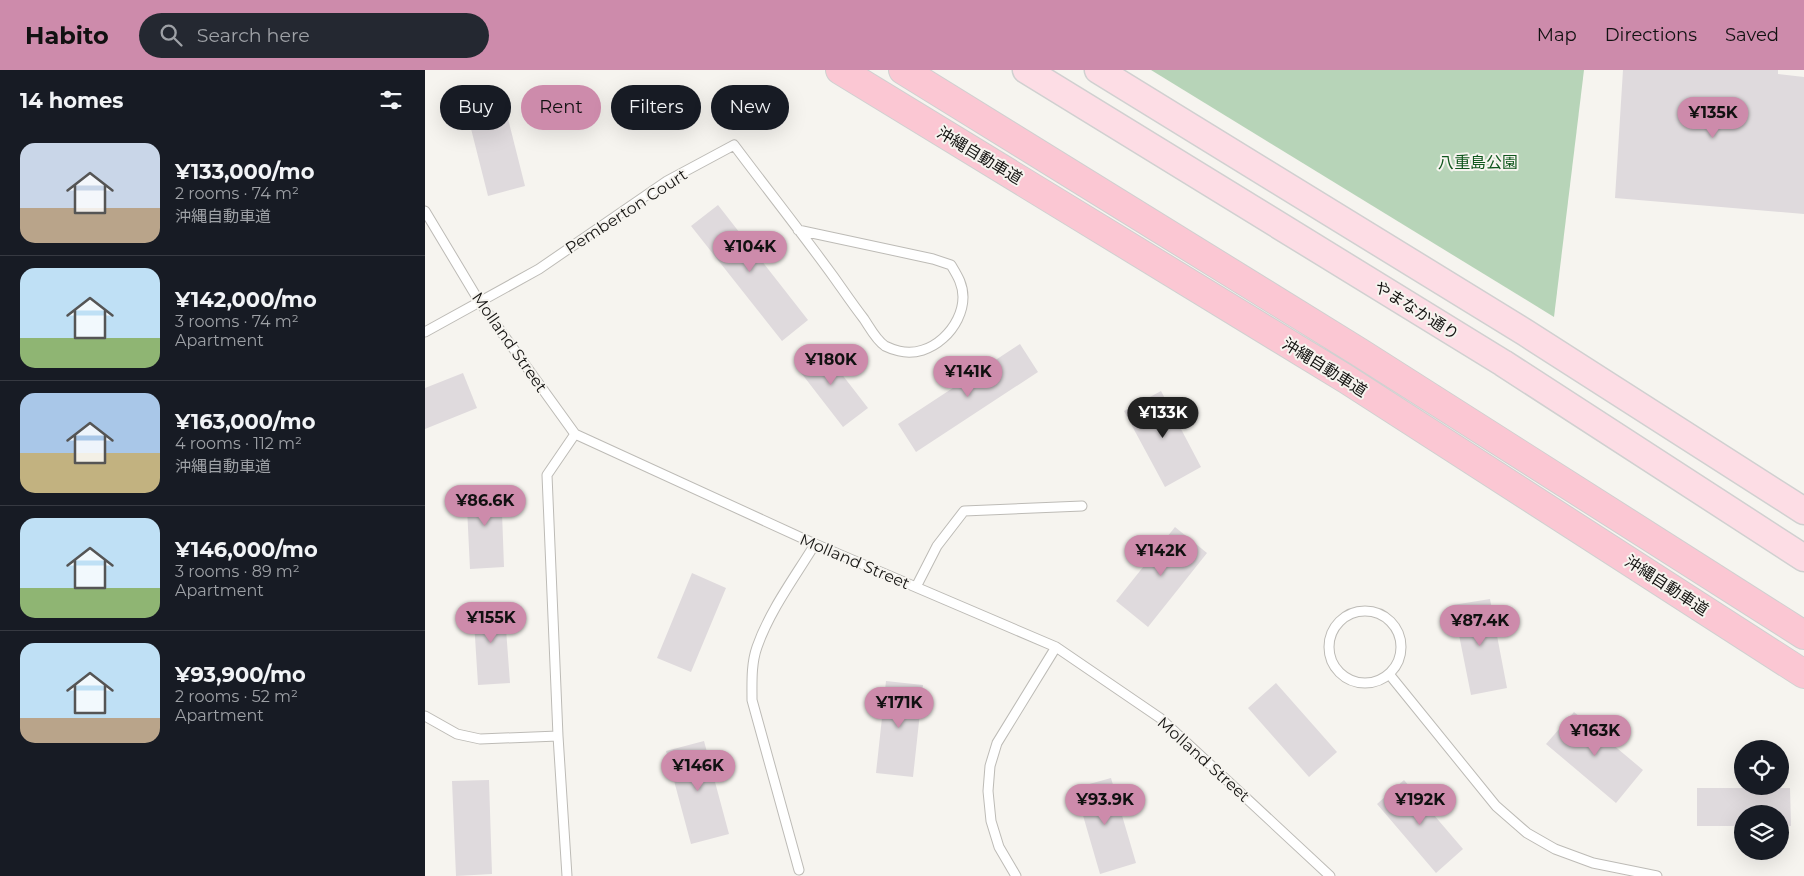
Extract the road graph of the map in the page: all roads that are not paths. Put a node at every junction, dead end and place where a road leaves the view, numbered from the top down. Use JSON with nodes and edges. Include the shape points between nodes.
{"nodes":[{"id":1,"x":840,"y":70,"type":"edge"},
{"id":2,"x":903,"y":70,"type":"edge"},
{"id":3,"x":1026,"y":70,"type":"edge"},
{"id":4,"x":1098,"y":70,"type":"edge"},
{"id":5,"x":425,"y":211,"type":"edge"},
{"id":6,"x":798,"y":230,"type":"junction"},
{"id":7,"x":479,"y":301,"type":"junction"},
{"id":8,"x":425,"y":332,"type":"edge"},
{"id":9,"x":575,"y":434,"type":"junction"},
{"id":10,"x":1082,"y":506,"type":"dead end"},
{"id":11,"x":1804,"y":511,"type":"edge"},
{"id":12,"x":815,"y":544,"type":"junction"},
{"id":13,"x":1804,"y":558,"type":"edge"},
{"id":14,"x":916,"y":587,"type":"junction"},
{"id":15,"x":1804,"y":634,"type":"edge"},
{"id":16,"x":1056,"y":647,"type":"junction"},
{"id":17,"x":1389,"y":674,"type":"junction"},
{"id":18,"x":1804,"y":674,"type":"edge"},
{"id":19,"x":425,"y":716,"type":"edge"},
{"id":20,"x":559,"y":736,"type":"junction"},
{"id":21,"x":799,"y":870,"type":"dead end"},
{"id":22,"x":567,"y":876,"type":"edge"},
{"id":23,"x":1015,"y":876,"type":"edge"},
{"id":24,"x":1330,"y":876,"type":"edge"},
{"id":25,"x":1657,"y":876,"type":"edge"}],
"edges":[{"from":1,"to":18,"type":"highway","name":"沖縄自動車道","via":[[1346,379]]},
{"from":2,"to":15,"type":"highway","name":"沖縄自動車道","via":[[1359,352]]},
{"from":3,"to":13,"type":"main road","name":"やまなか通り","via":[[1503,363]]},
{"from":4,"to":11,"type":"main road","via":[[1518,328]]},
{"from":5,"to":7,"type":"lane","name":"Molland Street"},
{"from":6,"to":6,"type":"lane","name":"Pemberton Court","via":[[885,346],[901,352],[923,351],[939,342],[961,312],[961,282],[951,265],[933,258]]},
{"from":6,"to":7,"type":"lane","name":"Pemberton Court","via":[[735,145],[667,181],[539,269]]},
{"from":7,"to":8,"type":"lane"},
{"from":7,"to":9,"type":"lane","name":"Molland Street"},
{"from":9,"to":12,"type":"lane","name":"Molland Street"},
{"from":9,"to":20,"type":"lane","via":[[547,475]]},
{"from":10,"to":14,"type":"lane","via":[[965,511],[937,546]]},
{"from":12,"to":14,"type":"lane","name":"Molland Street"},
{"from":12,"to":21,"type":"lane","via":[[770,618],[756,648],[752,676],[753,700]]},
{"from":14,"to":16,"type":"lane","name":"Molland Street"},
{"from":16,"to":23,"type":"lane","via":[[997,743],[990,766],[991,821],[999,847]]},
{"from":16,"to":24,"type":"lane","name":"Molland Street","via":[[1160,718]]},
{"from":17,"to":17,"type":"lane","via":[[1400,656],[1400,640],[1395,627],[1384,616],[1367,610],[1350,614],[1338,622],[1329,641],[1329,655],[1334,666],[1346,678],[1359,682],[1382,679]]},
{"from":17,"to":25,"type":"lane","via":[[1496,806],[1527,833],[1555,849],[1593,863]]},
{"from":19,"to":20,"type":"lane","via":[[457,734],[481,739]]},
{"from":20,"to":22,"type":"lane"}]}
